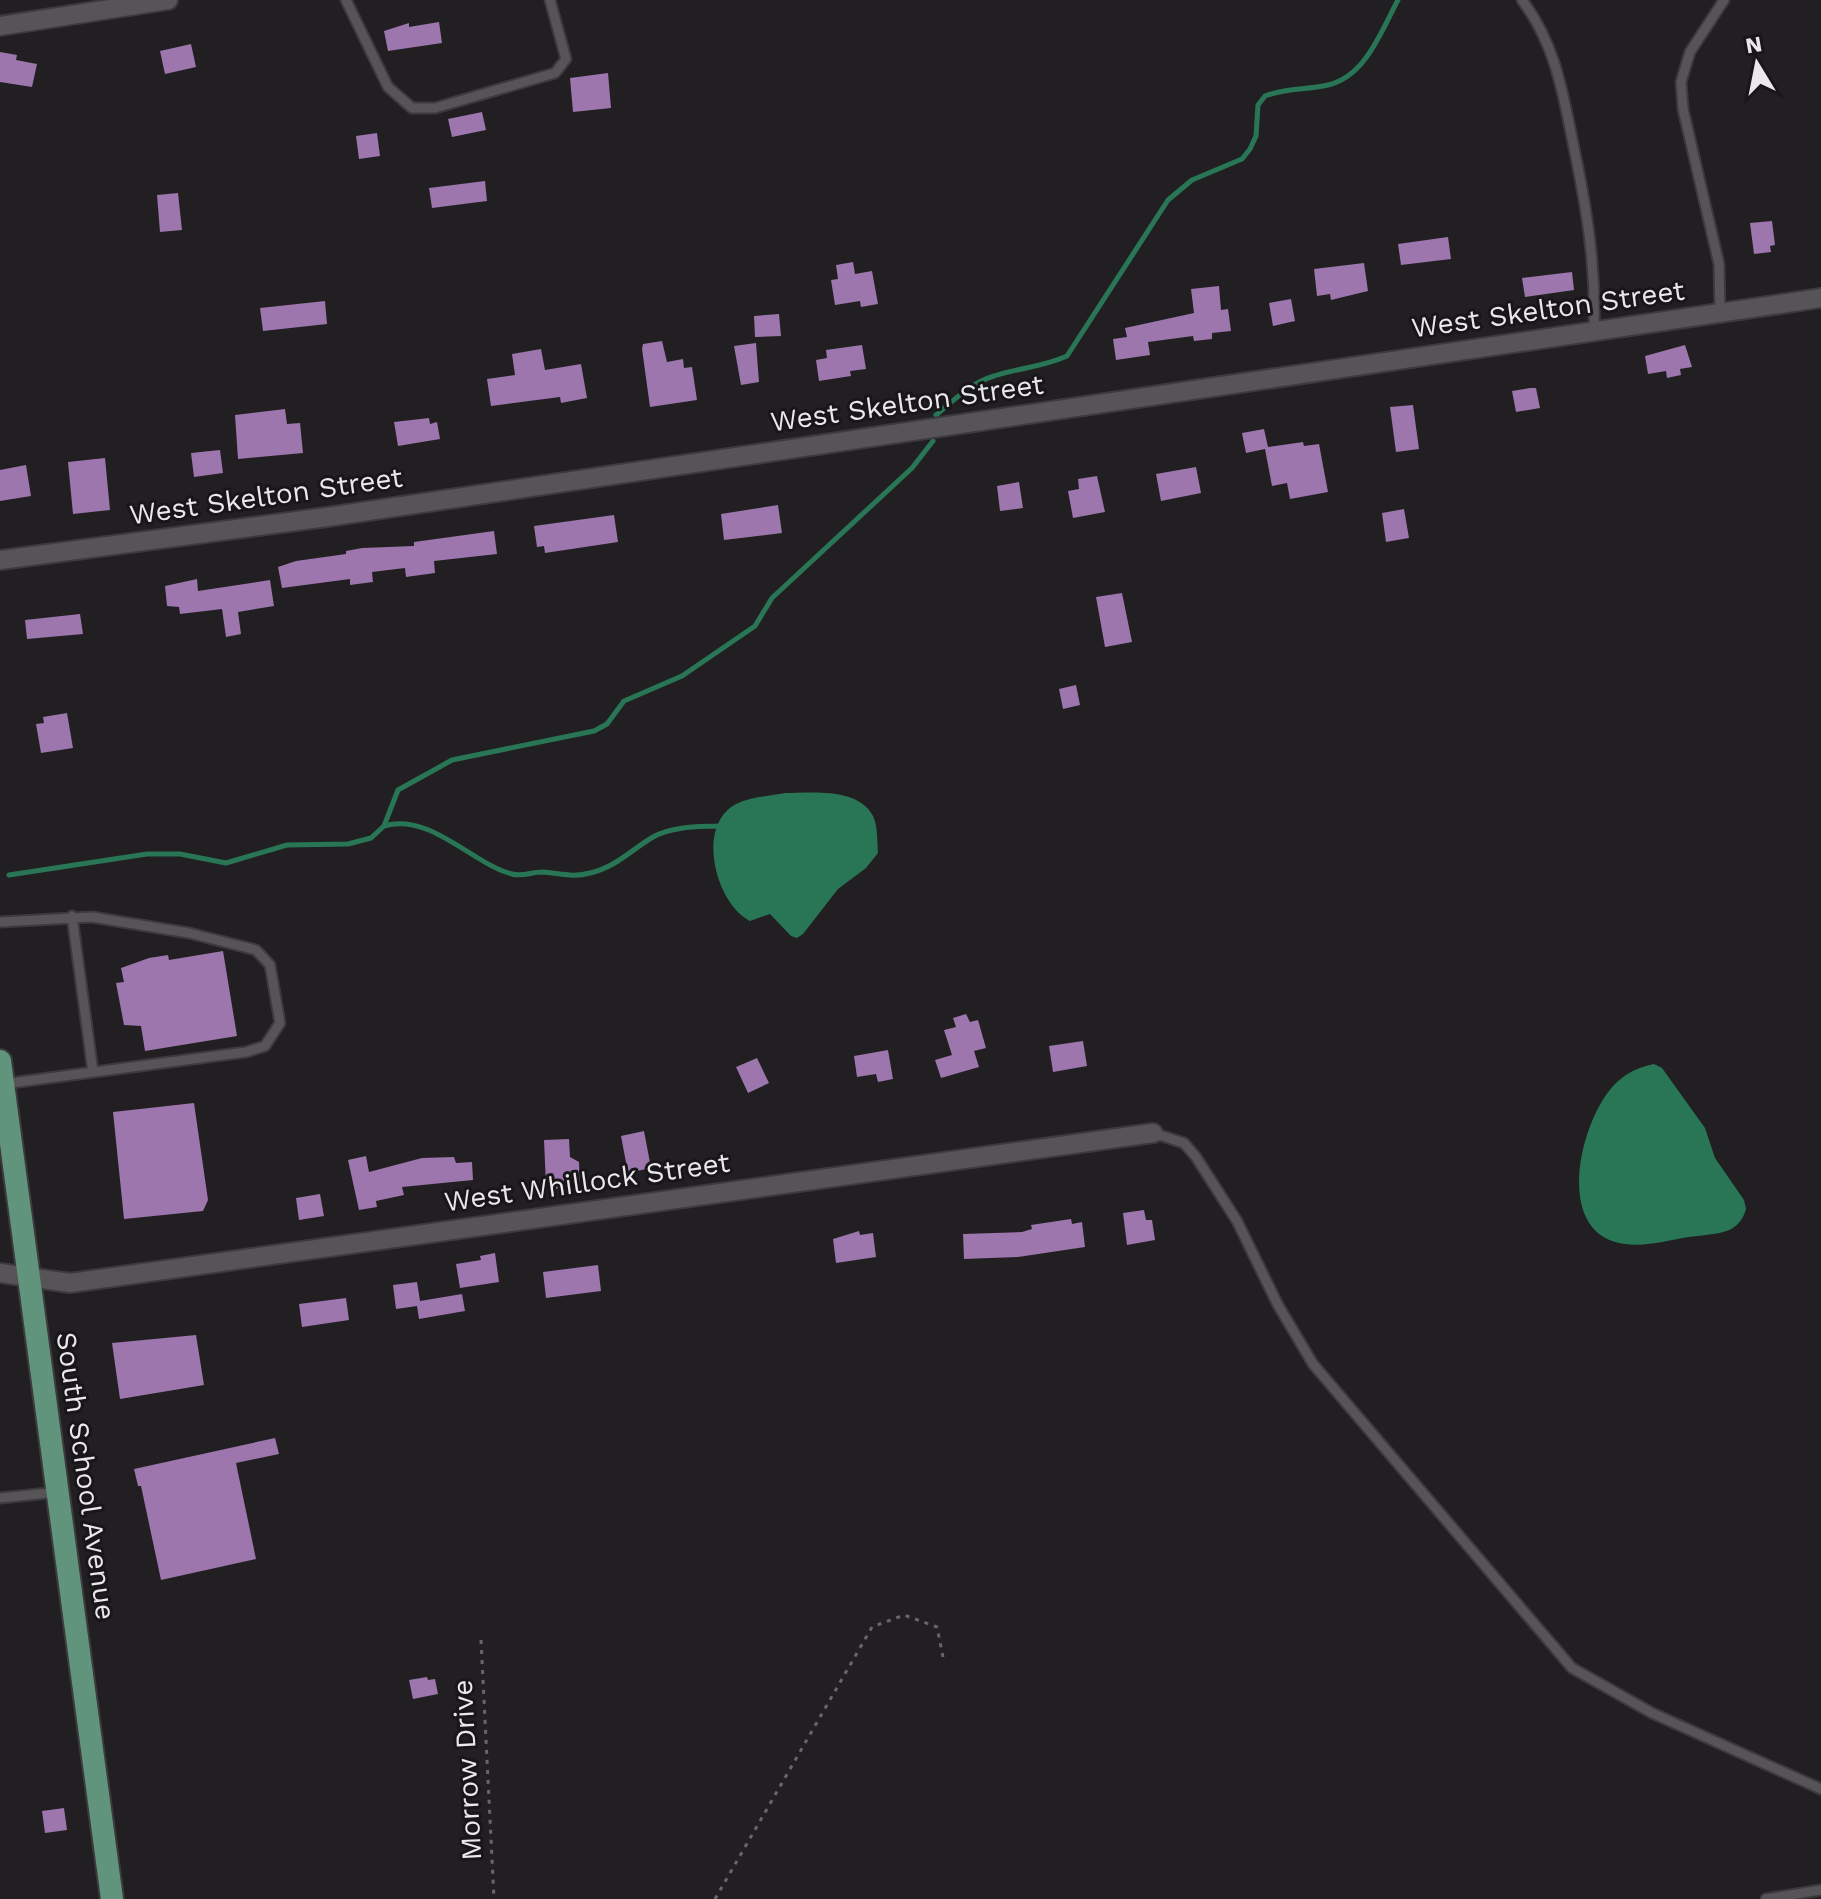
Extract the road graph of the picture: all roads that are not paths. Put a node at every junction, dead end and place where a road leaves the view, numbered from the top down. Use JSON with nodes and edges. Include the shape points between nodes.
{"nodes":[{"id":1,"x":168,"y":0,"type":"edge"},
{"id":2,"x":346,"y":0,"type":"edge"},
{"id":3,"x":550,"y":0,"type":"edge"},
{"id":4,"x":1522,"y":0,"type":"edge"},
{"id":5,"x":1724,"y":0,"type":"edge"},
{"id":6,"x":0,"y":26,"type":"edge"},
{"id":7,"x":1821,"y":298,"type":"edge"},
{"id":8,"x":1720,"y":312,"type":"junction"},
{"id":9,"x":1594,"y":330,"type":"junction"},
{"id":10,"x":0,"y":560,"type":"edge"},
{"id":11,"x":72,"y":916,"type":"junction"},
{"id":12,"x":0,"y":922,"type":"edge"},
{"id":13,"x":0,"y":1061,"type":"edge"},
{"id":14,"x":93,"y":1072,"type":"junction"},
{"id":15,"x":3,"y":1084,"type":"junction"},
{"id":16,"x":1153,"y":1133,"type":"joint"},
{"id":17,"x":0,"y":1273,"type":"edge"},
{"id":18,"x":29,"y":1279,"type":"junction"},
{"id":19,"x":58,"y":1492,"type":"junction"},
{"id":20,"x":0,"y":1498,"type":"edge"},
{"id":21,"x":1821,"y":1789,"type":"edge"},
{"id":22,"x":1821,"y":1890,"type":"edge"},
{"id":23,"x":112,"y":1899,"type":"edge"},
{"id":24,"x":1766,"y":1899,"type":"edge"}],
"edges":[{"from":1,"to":6,"type":"street"},
{"from":2,"to":3,"type":"lane","via":[[388,87],[412,108],[435,108],[555,73],[566,59]]},
{"from":4,"to":9,"type":"lane","via":[[1542,27],[1557,64],[1592,240]]},
{"from":5,"to":8,"type":"lane","via":[[1690,52],[1681,82],[1719,264]]},
{"from":7,"to":8,"type":"street","name":"West Skelton Street"},
{"from":8,"to":9,"type":"street","name":"West Skelton Street"},
{"from":9,"to":10,"type":"street","name":"West Skelton Street"},
{"from":11,"to":12,"type":"lane"},
{"from":11,"to":14,"type":"lane"},
{"from":11,"to":14,"type":"lane","via":[[141,924],[256,950],[270,965],[280,1012],[273,1038],[257,1050]]},
{"from":13,"to":15,"type":"main road","name":"South School Avenue"},
{"from":14,"to":15,"type":"lane"},
{"from":15,"to":18,"type":"main road","name":"South School Avenue"},
{"from":16,"to":18,"type":"street","name":"West Whillock Street","via":[[70,1283]]},
{"from":16,"to":21,"type":"lane","via":[[1184,1143],[1196,1157],[1237,1221],[1313,1364],[1572,1668],[1652,1713]]},
{"from":17,"to":18,"type":"street","name":"West Whillock Street"},
{"from":18,"to":19,"type":"main road","name":"South School Avenue"},
{"from":19,"to":20,"type":"lane"},
{"from":19,"to":23,"type":"main road","name":"South School Avenue"},
{"from":22,"to":24,"type":"lane"}]}
